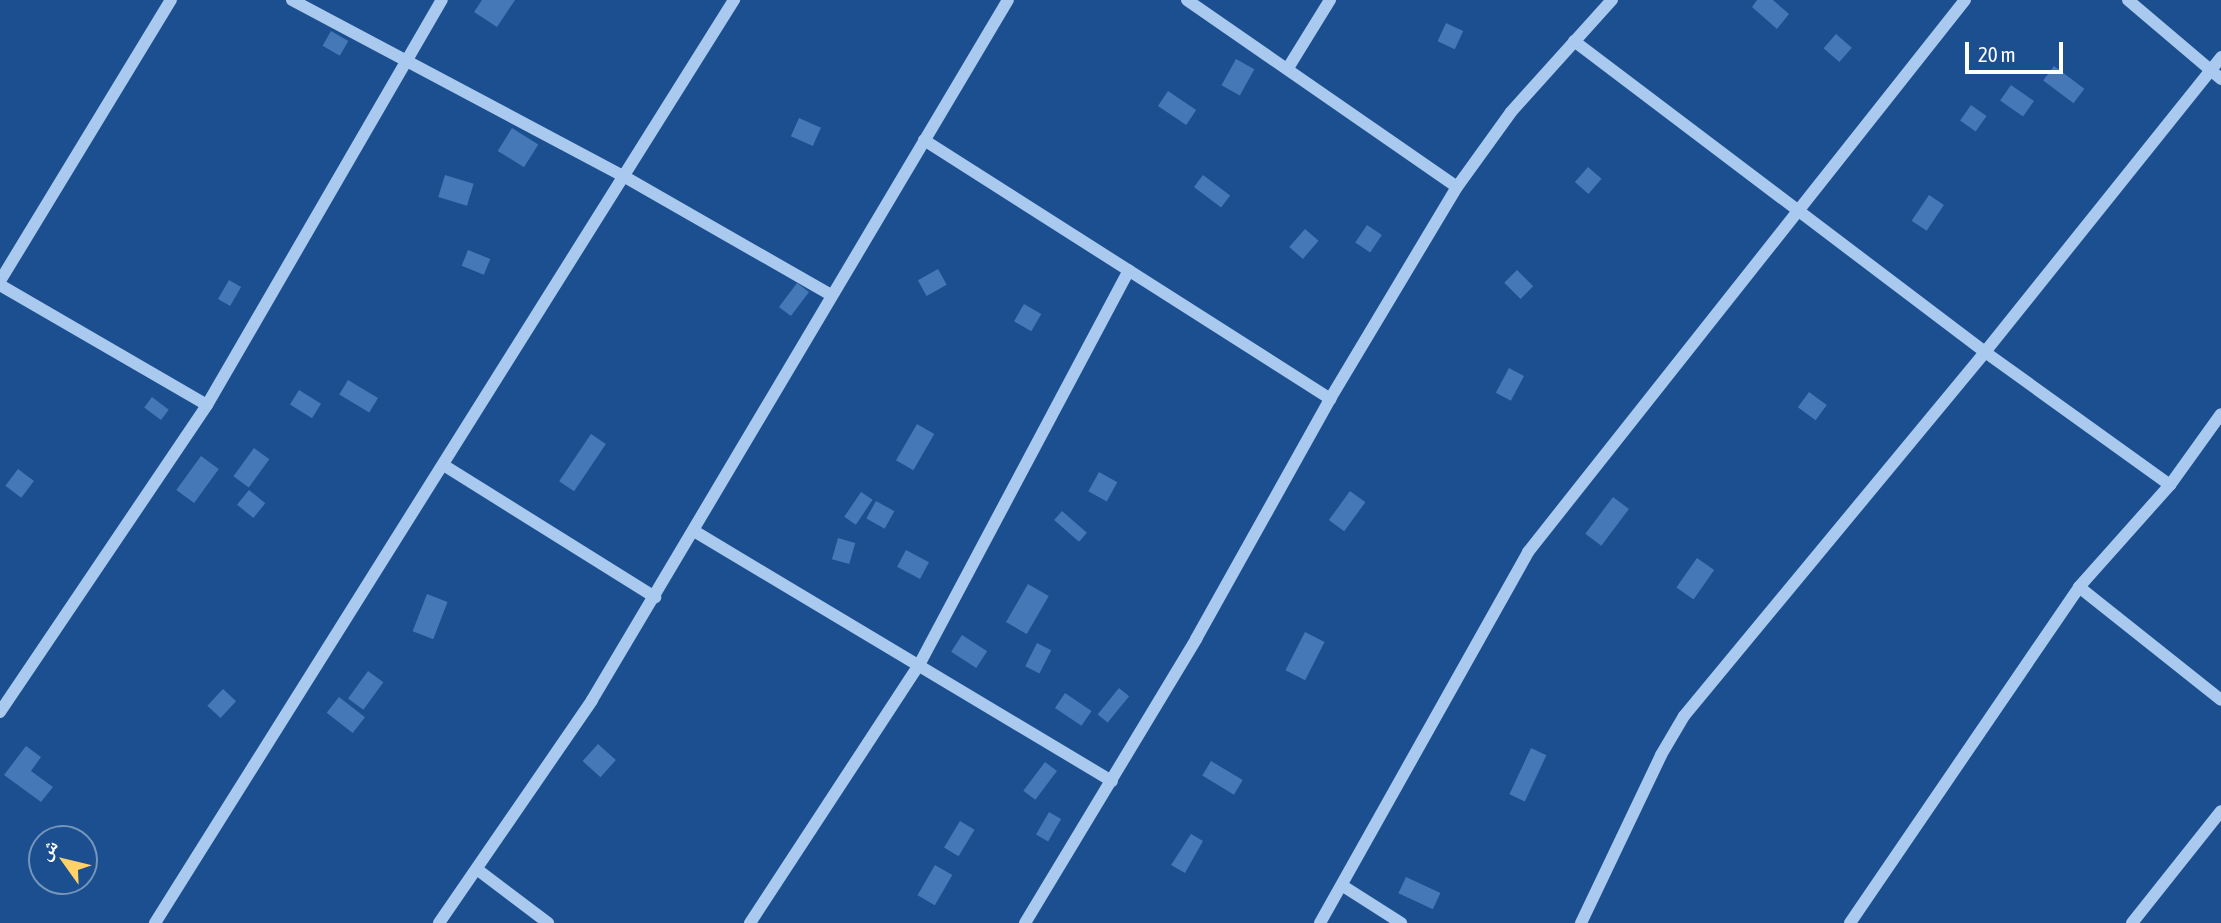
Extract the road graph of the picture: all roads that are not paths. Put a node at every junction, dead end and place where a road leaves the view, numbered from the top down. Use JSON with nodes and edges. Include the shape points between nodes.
{"nodes":[{"id":1,"x":171,"y":0,"type":"edge"},
{"id":2,"x":292,"y":0,"type":"edge"},
{"id":3,"x":442,"y":0,"type":"edge"},
{"id":4,"x":734,"y":0,"type":"edge"},
{"id":5,"x":1008,"y":0,"type":"edge"},
{"id":6,"x":1188,"y":0,"type":"edge"},
{"id":7,"x":1331,"y":0,"type":"edge"},
{"id":8,"x":1612,"y":0,"type":"edge"},
{"id":9,"x":1965,"y":0,"type":"edge"},
{"id":10,"x":2128,"y":0,"type":"edge"},
{"id":11,"x":1574,"y":41,"type":"junction"},
{"id":12,"x":2221,"y":57,"type":"edge"},
{"id":13,"x":406,"y":59,"type":"junction"},
{"id":14,"x":1288,"y":68,"type":"junction"},
{"id":15,"x":2210,"y":70,"type":"junction"},
{"id":16,"x":2221,"y":79,"type":"edge"},
{"id":17,"x":924,"y":140,"type":"junction"},
{"id":18,"x":625,"y":177,"type":"junction"},
{"id":19,"x":1457,"y":187,"type":"junction"},
{"id":20,"x":1797,"y":211,"type":"junction"},
{"id":21,"x":1129,"y":270,"type":"junction"},
{"id":22,"x":0,"y":283,"type":"edge"},
{"id":23,"x":831,"y":295,"type":"junction"},
{"id":24,"x":1985,"y":352,"type":"junction"},
{"id":25,"x":1330,"y":399,"type":"junction"},
{"id":26,"x":207,"y":405,"type":"junction"},
{"id":27,"x":2221,"y":414,"type":"edge"},
{"id":28,"x":444,"y":466,"type":"junction"},
{"id":29,"x":2170,"y":485,"type":"junction"},
{"id":30,"x":694,"y":531,"type":"junction"},
{"id":31,"x":2079,"y":587,"type":"junction"},
{"id":32,"x":655,"y":597,"type":"junction"},
{"id":33,"x":919,"y":665,"type":"junction"},
{"id":34,"x":2221,"y":700,"type":"edge"},
{"id":35,"x":0,"y":712,"type":"edge"},
{"id":36,"x":1112,"y":781,"type":"junction"},
{"id":37,"x":2221,"y":811,"type":"edge"},
{"id":38,"x":478,"y":870,"type":"junction"},
{"id":39,"x":1343,"y":886,"type":"junction"},
{"id":40,"x":155,"y":923,"type":"edge"},
{"id":41,"x":439,"y":923,"type":"edge"},
{"id":42,"x":548,"y":923,"type":"edge"},
{"id":43,"x":750,"y":923,"type":"edge"},
{"id":44,"x":1025,"y":923,"type":"edge"},
{"id":45,"x":1320,"y":923,"type":"edge"},
{"id":46,"x":1401,"y":923,"type":"edge"},
{"id":47,"x":1581,"y":923,"type":"edge"},
{"id":48,"x":1850,"y":923,"type":"edge"},
{"id":49,"x":2132,"y":923,"type":"edge"}],
"edges":[{"from":1,"to":22,"type":"street"},
{"from":2,"to":13,"type":"street"},
{"from":3,"to":13,"type":"street"},
{"from":4,"to":18,"type":"street"},
{"from":5,"to":17,"type":"street"},
{"from":6,"to":14,"type":"street"},
{"from":7,"to":14,"type":"street"},
{"from":8,"to":11,"type":"street"},
{"from":9,"to":20,"type":"street"},
{"from":10,"to":15,"type":"street"},
{"from":11,"to":19,"type":"street","via":[[1511,112]]},
{"from":11,"to":20,"type":"street"},
{"from":12,"to":15,"type":"street"},
{"from":13,"to":18,"type":"street"},
{"from":13,"to":26,"type":"street"},
{"from":14,"to":19,"type":"street"},
{"from":15,"to":16,"type":"street"},
{"from":15,"to":24,"type":"street"},
{"from":17,"to":21,"type":"street"},
{"from":17,"to":23,"type":"street"},
{"from":18,"to":23,"type":"street"},
{"from":18,"to":28,"type":"street"},
{"from":19,"to":25,"type":"street"},
{"from":20,"to":24,"type":"street"},
{"from":20,"to":39,"type":"street","via":[[1528,552]]},
{"from":21,"to":25,"type":"street"},
{"from":21,"to":33,"type":"street"},
{"from":22,"to":26,"type":"street"},
{"from":23,"to":30,"type":"street"},
{"from":24,"to":29,"type":"street"},
{"from":24,"to":47,"type":"street","via":[[1684,716]]},
{"from":25,"to":36,"type":"street"},
{"from":26,"to":35,"type":"street"},
{"from":27,"to":29,"type":"street"},
{"from":28,"to":32,"type":"street"},
{"from":28,"to":40,"type":"street"},
{"from":29,"to":31,"type":"street"},
{"from":30,"to":32,"type":"street"},
{"from":30,"to":33,"type":"street"},
{"from":31,"to":34,"type":"street"},
{"from":31,"to":48,"type":"street"},
{"from":32,"to":38,"type":"street"},
{"from":33,"to":36,"type":"street"},
{"from":33,"to":43,"type":"street"},
{"from":36,"to":44,"type":"street"},
{"from":37,"to":49,"type":"street"},
{"from":38,"to":41,"type":"street"},
{"from":38,"to":42,"type":"street"},
{"from":39,"to":45,"type":"street"},
{"from":39,"to":46,"type":"street"}]}
